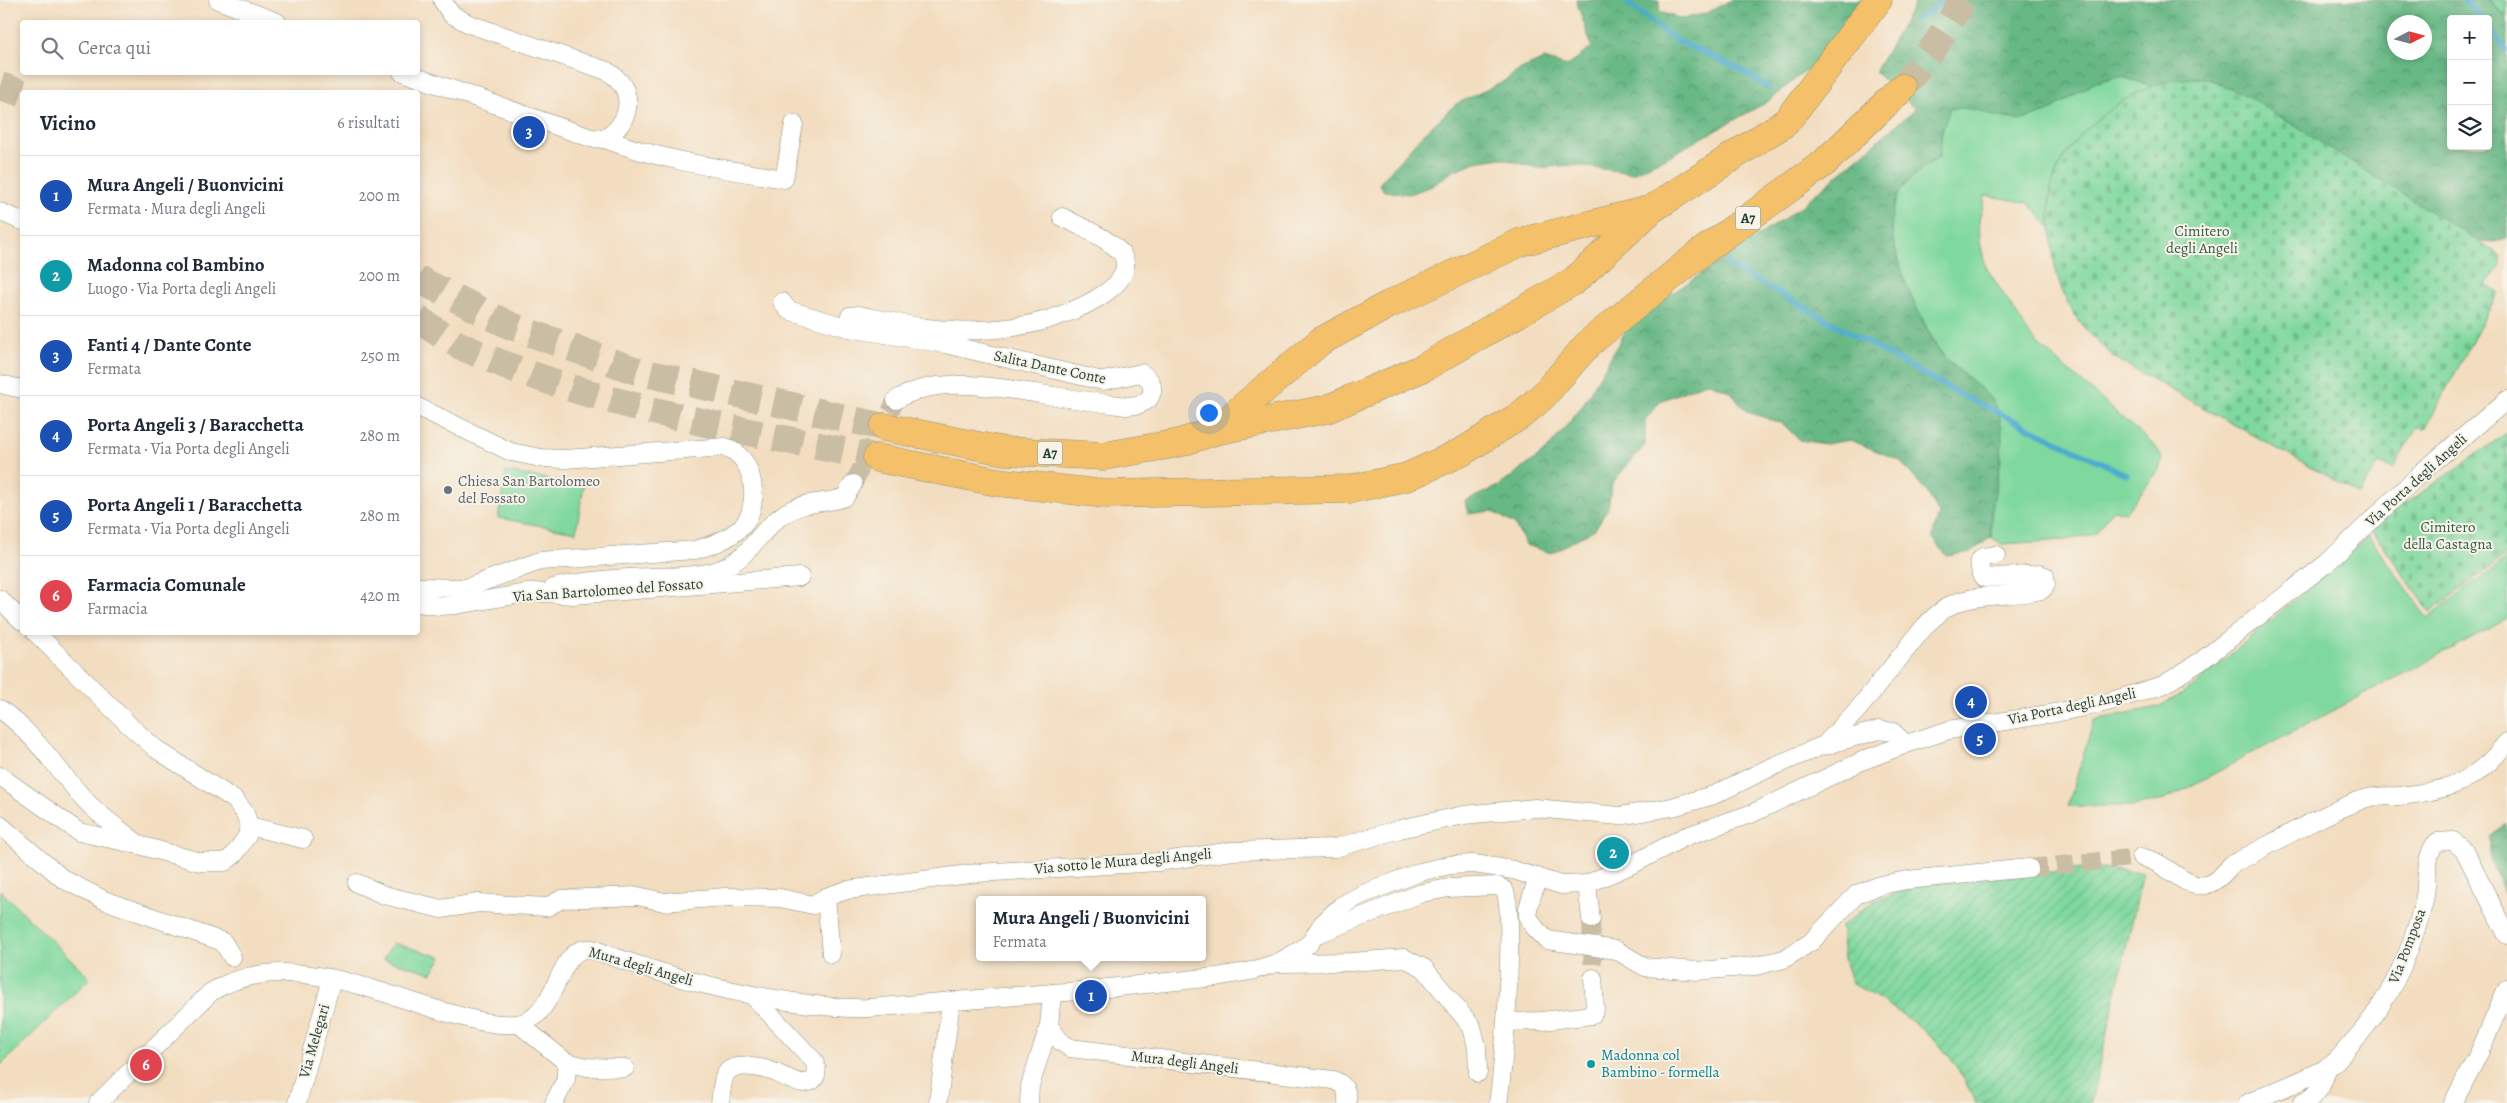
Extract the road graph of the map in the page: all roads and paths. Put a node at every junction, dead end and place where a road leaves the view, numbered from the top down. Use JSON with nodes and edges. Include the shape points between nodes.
{"nodes":[{"id":1,"x":218,"y":0,"type":"edge"},
{"id":2,"x":442,"y":0,"type":"edge"},
{"id":3,"x":1878,"y":0,"type":"edge"},
{"id":4,"x":272,"y":20,"type":"edge"},
{"id":5,"x":411,"y":75,"type":"edge"},
{"id":6,"x":1902,"y":88,"type":"tunnel mouth"},
{"id":7,"x":794,"y":124,"type":"dead end"},
{"id":8,"x":605,"y":139,"type":"junction"},
{"id":9,"x":1652,"y":209,"type":"junction"},
{"id":10,"x":0,"y":212,"type":"edge"},
{"id":11,"x":1062,"y":217,"type":"dead end"},
{"id":12,"x":20,"y":220,"type":"edge"},
{"id":13,"x":782,"y":302,"type":"dead end"},
{"id":14,"x":849,"y":328,"type":"junction"},
{"id":15,"x":0,"y":384,"type":"edge"},
{"id":16,"x":20,"y":389,"type":"edge"},
{"id":17,"x":896,"y":400,"type":"tunnel mouth"},
{"id":18,"x":2507,"y":400,"type":"edge"},
{"id":19,"x":420,"y":408,"type":"edge"},
{"id":20,"x":884,"y":427,"type":"tunnel mouth"},
{"id":21,"x":1215,"y":431,"type":"junction"},
{"id":22,"x":877,"y":458,"type":"tunnel mouth"},
{"id":23,"x":853,"y":484,"type":"tunnel mouth"},
{"id":24,"x":1996,"y":554,"type":"dead end"},
{"id":25,"x":800,"y":577,"type":"dead end"},
{"id":26,"x":420,"y":587,"type":"edge"},
{"id":27,"x":533,"y":592,"type":"junction"},
{"id":28,"x":0,"y":598,"type":"edge"},
{"id":29,"x":420,"y":603,"type":"edge"},
{"id":30,"x":20,"y":618,"type":"edge"},
{"id":31,"x":38,"y":635,"type":"edge"},
{"id":32,"x":0,"y":709,"type":"edge"},
{"id":33,"x":2507,"y":742,"type":"edge"},
{"id":34,"x":1906,"y":744,"type":"junction"},
{"id":35,"x":1828,"y":745,"type":"junction"},
{"id":36,"x":0,"y":776,"type":"edge"},
{"id":37,"x":0,"y":825,"type":"edge"},
{"id":38,"x":249,"y":826,"type":"junction"},
{"id":39,"x":303,"y":839,"type":"dead end"},
{"id":40,"x":139,"y":845,"type":"junction"},
{"id":41,"x":2141,"y":857,"type":"tunnel mouth"},
{"id":42,"x":2029,"y":868,"type":"tunnel mouth"},
{"id":43,"x":1538,"y":877,"type":"junction"},
{"id":44,"x":357,"y":883,"type":"dead end"},
{"id":45,"x":1587,"y":884,"type":"junction"},
{"id":46,"x":826,"y":897,"type":"junction"},
{"id":47,"x":1591,"y":919,"type":"tunnel mouth"},
{"id":48,"x":1315,"y":935,"type":"junction"},
{"id":49,"x":2507,"y":935,"type":"edge"},
{"id":50,"x":831,"y":954,"type":"dead end"},
{"id":51,"x":232,"y":957,"type":"dead end"},
{"id":52,"x":1277,"y":963,"type":"junction"},
{"id":53,"x":1593,"y":978,"type":"tunnel mouth"},
{"id":54,"x":332,"y":979,"type":"junction"},
{"id":55,"x":2507,"y":988,"type":"edge"},
{"id":56,"x":1052,"y":993,"type":"junction"},
{"id":57,"x":753,"y":996,"type":"junction"},
{"id":58,"x":951,"y":1001,"type":"junction"},
{"id":59,"x":1508,"y":1022,"type":"junction"},
{"id":60,"x":519,"y":1024,"type":"junction"},
{"id":61,"x":1049,"y":1026,"type":"junction"},
{"id":62,"x":566,"y":1062,"type":"junction"},
{"id":63,"x":2328,"y":1066,"type":"junction"},
{"id":64,"x":625,"y":1068,"type":"dead end"},
{"id":65,"x":1478,"y":1074,"type":"dead end"},
{"id":66,"x":1029,"y":1102,"type":"edge"},
{"id":67,"x":98,"y":1103,"type":"edge"},
{"id":68,"x":297,"y":1103,"type":"edge"},
{"id":69,"x":554,"y":1103,"type":"edge"},
{"id":70,"x":720,"y":1103,"type":"edge"},
{"id":71,"x":938,"y":1103,"type":"edge"},
{"id":72,"x":1347,"y":1103,"type":"edge"},
{"id":73,"x":1498,"y":1103,"type":"edge"},
{"id":74,"x":2248,"y":1103,"type":"edge"},
{"id":75,"x":2302,"y":1103,"type":"edge"},
{"id":76,"x":2454,"y":1103,"type":"edge"}],
"edges":[{"from":1,"to":4,"type":"street"},
{"from":2,"to":8,"type":"street","via":[[451,14],[469,24],[618,77],[628,96],[625,113],[613,134]]},
{"from":3,"to":9,"type":"highway","number":"A7","via":[[1786,122]]},
{"from":5,"to":8,"type":"street","via":[[591,138]]},
{"from":6,"to":22,"type":"highway","number":"A7","via":[[1824,163],[1699,254],[1589,342],[1542,397],[1521,415],[1462,452],[1407,476],[1350,489],[1106,494],[997,482]]},
{"from":7,"to":8,"type":"street","via":[[784,179],[676,160],[632,150]]},
{"from":9,"to":21,"type":"highway","number":"A7","via":[[1521,242],[1388,305],[1321,341]]},
{"from":9,"to":21,"type":"highway","number":"A7","via":[[1574,281],[1423,368],[1327,409]]},
{"from":10,"to":12,"type":"street"},
{"from":11,"to":14,"type":"street","name":"Salita Dante Conte","via":[[1114,246],[1122,254],[1125,264],[1123,275],[1115,286],[1072,310],[1019,326],[957,331],[859,315],[850,316]]},
{"from":13,"to":14,"type":"street","name":"Salita Dante Conte","via":[[788,310]]},
{"from":14,"to":17,"type":"street","name":"Salita Dante Conte","via":[[945,344],[1103,380],[1141,373],[1151,380],[1153,386],[1148,400],[1133,406],[954,385],[919,390]]},
{"from":15,"to":16,"type":"street"},
{"from":18,"to":34,"type":"street","name":"Via Porta degli Angeli","via":[[2423,471],[2326,562],[2201,661],[2162,685],[2108,702],[1949,730]]},
{"from":19,"to":26,"type":"street","name":"Via San Bartolomeo del Fossato","via":[[510,452],[541,458],[725,447],[739,454],[745,462],[752,494],[749,514],[740,527],[719,542],[695,550],[540,561],[466,588]]},
{"from":20,"to":21,"type":"highway","number":"A7","via":[[1004,451],[1104,456],[1179,443]]},
{"from":23,"to":27,"type":"street","via":[[845,497],[805,503],[785,513],[743,556],[720,570],[693,576],[577,582]]},
{"from":24,"to":35,"type":"street","via":[[1980,560],[1984,578],[2040,574],[2045,576],[2046,585],[2042,590],[1962,601],[1948,607],[1925,626],[1860,707],[1828,740]]},
{"from":25,"to":27,"type":"street","name":"Via San Bartolomeo del Fossato","via":[[573,595]]},
{"from":27,"to":29,"type":"street","name":"Via San Bartolomeo del Fossato","via":[[456,605]]},
{"from":28,"to":30,"type":"street"},
{"from":31,"to":38,"type":"street","via":[[156,749],[235,800],[245,813]]},
{"from":32,"to":40,"type":"street","via":[[48,755],[87,803]]},
{"from":33,"to":41,"type":"street","via":[[2494,760],[2456,785],[2428,792],[2360,800],[2232,865],[2208,885],[2182,882],[2154,860]]},
{"from":34,"to":35,"type":"street","name":"Via sotto le Mura degli Angeli","via":[[1893,732],[1879,730]]},
{"from":34,"to":45,"type":"street","name":"Via Porta degli Angeli","via":[[1864,760],[1753,813],[1684,837]]},
{"from":35,"to":46,"type":"street","name":"Via sotto le Mura degli Angeli","via":[[1714,795],[1672,807],[1620,816],[1535,808],[1464,815],[1335,848],[1232,851],[1158,862],[977,873],[847,890]]},
{"from":36,"to":40,"type":"street","via":[[79,832]]},
{"from":37,"to":51,"type":"street","via":[[63,879],[104,900],[224,942]]},
{"from":38,"to":39,"type":"street"},
{"from":38,"to":40,"type":"street","via":[[242,846],[225,862],[200,862]]},
{"from":42,"to":43,"type":"street","via":[[1881,885],[1857,894],[1811,942],[1784,959],[1746,967],[1698,971],[1645,967],[1616,950],[1547,940],[1528,916]]},
{"from":43,"to":45,"type":"street","name":"Via Porta degli Angeli","via":[[1561,886]]},
{"from":43,"to":48,"type":"street","name":"Mura degli Angeli","via":[[1474,864],[1438,867],[1354,898],[1331,914]]},
{"from":44,"to":46,"type":"street","name":"Via sotto le Mura degli Angeli","via":[[384,895],[441,909],[478,903],[547,907],[562,899],[638,896],[664,902],[725,897],[780,898],[813,904]]},
{"from":45,"to":47,"type":"street"},
{"from":46,"to":50,"type":"street"},
{"from":48,"to":52,"type":"street","name":"Mura degli Angeli","via":[[1302,950]]},
{"from":48,"to":59,"type":"street","via":[[1422,893],[1497,886],[1504,890],[1507,898]]},
{"from":49,"to":63,"type":"street","name":"Via Pomposa","via":[[2464,850],[2453,841],[2435,843],[2424,901],[2394,984],[2368,1026]]},
{"from":52,"to":56,"type":"street","name":"Mura degli Angeli","via":[[1216,976]]},
{"from":52,"to":65,"type":"street","via":[[1404,958],[1424,968],[1472,1027]]},
{"from":53,"to":59,"type":"street","via":[[1592,1015]]},
{"from":54,"to":60,"type":"street","via":[[478,1021]]},
{"from":54,"to":67,"type":"street","via":[[282,972],[245,977],[219,986]]},
{"from":54,"to":68,"type":"street","name":"Via Melegari"},
{"from":55,"to":76,"type":"street"},
{"from":56,"to":58,"type":"street","name":"Mura degli Angeli"},
{"from":56,"to":61,"type":"street"},
{"from":57,"to":58,"type":"street","name":"Mura degli Angeli","via":[[854,1009]]},
{"from":57,"to":60,"type":"street","name":"Mura degli Angeli","via":[[656,973],[592,949],[581,950],[572,957],[546,1004],[533,1018]]},
{"from":57,"to":70,"type":"street","via":[[813,1060],[817,1074],[812,1081],[804,1083],[770,1070],[738,1067],[724,1075]]},
{"from":58,"to":71,"type":"street"},
{"from":59,"to":73,"type":"street"},
{"from":60,"to":62,"type":"street"},
{"from":61,"to":66,"type":"street","via":[[1030,1086]]},
{"from":61,"to":72,"type":"street","name":"Mura degli Angeli","via":[[1061,1042],[1077,1049],[1333,1080],[1346,1089]]},
{"from":62,"to":64,"type":"street","via":[[587,1067]]},
{"from":62,"to":69,"type":"street","via":[[566,1079]]},
{"from":63,"to":74,"type":"street","name":"Via Pomposa"},
{"from":63,"to":75,"type":"street","via":[[2320,1090]]}]}
